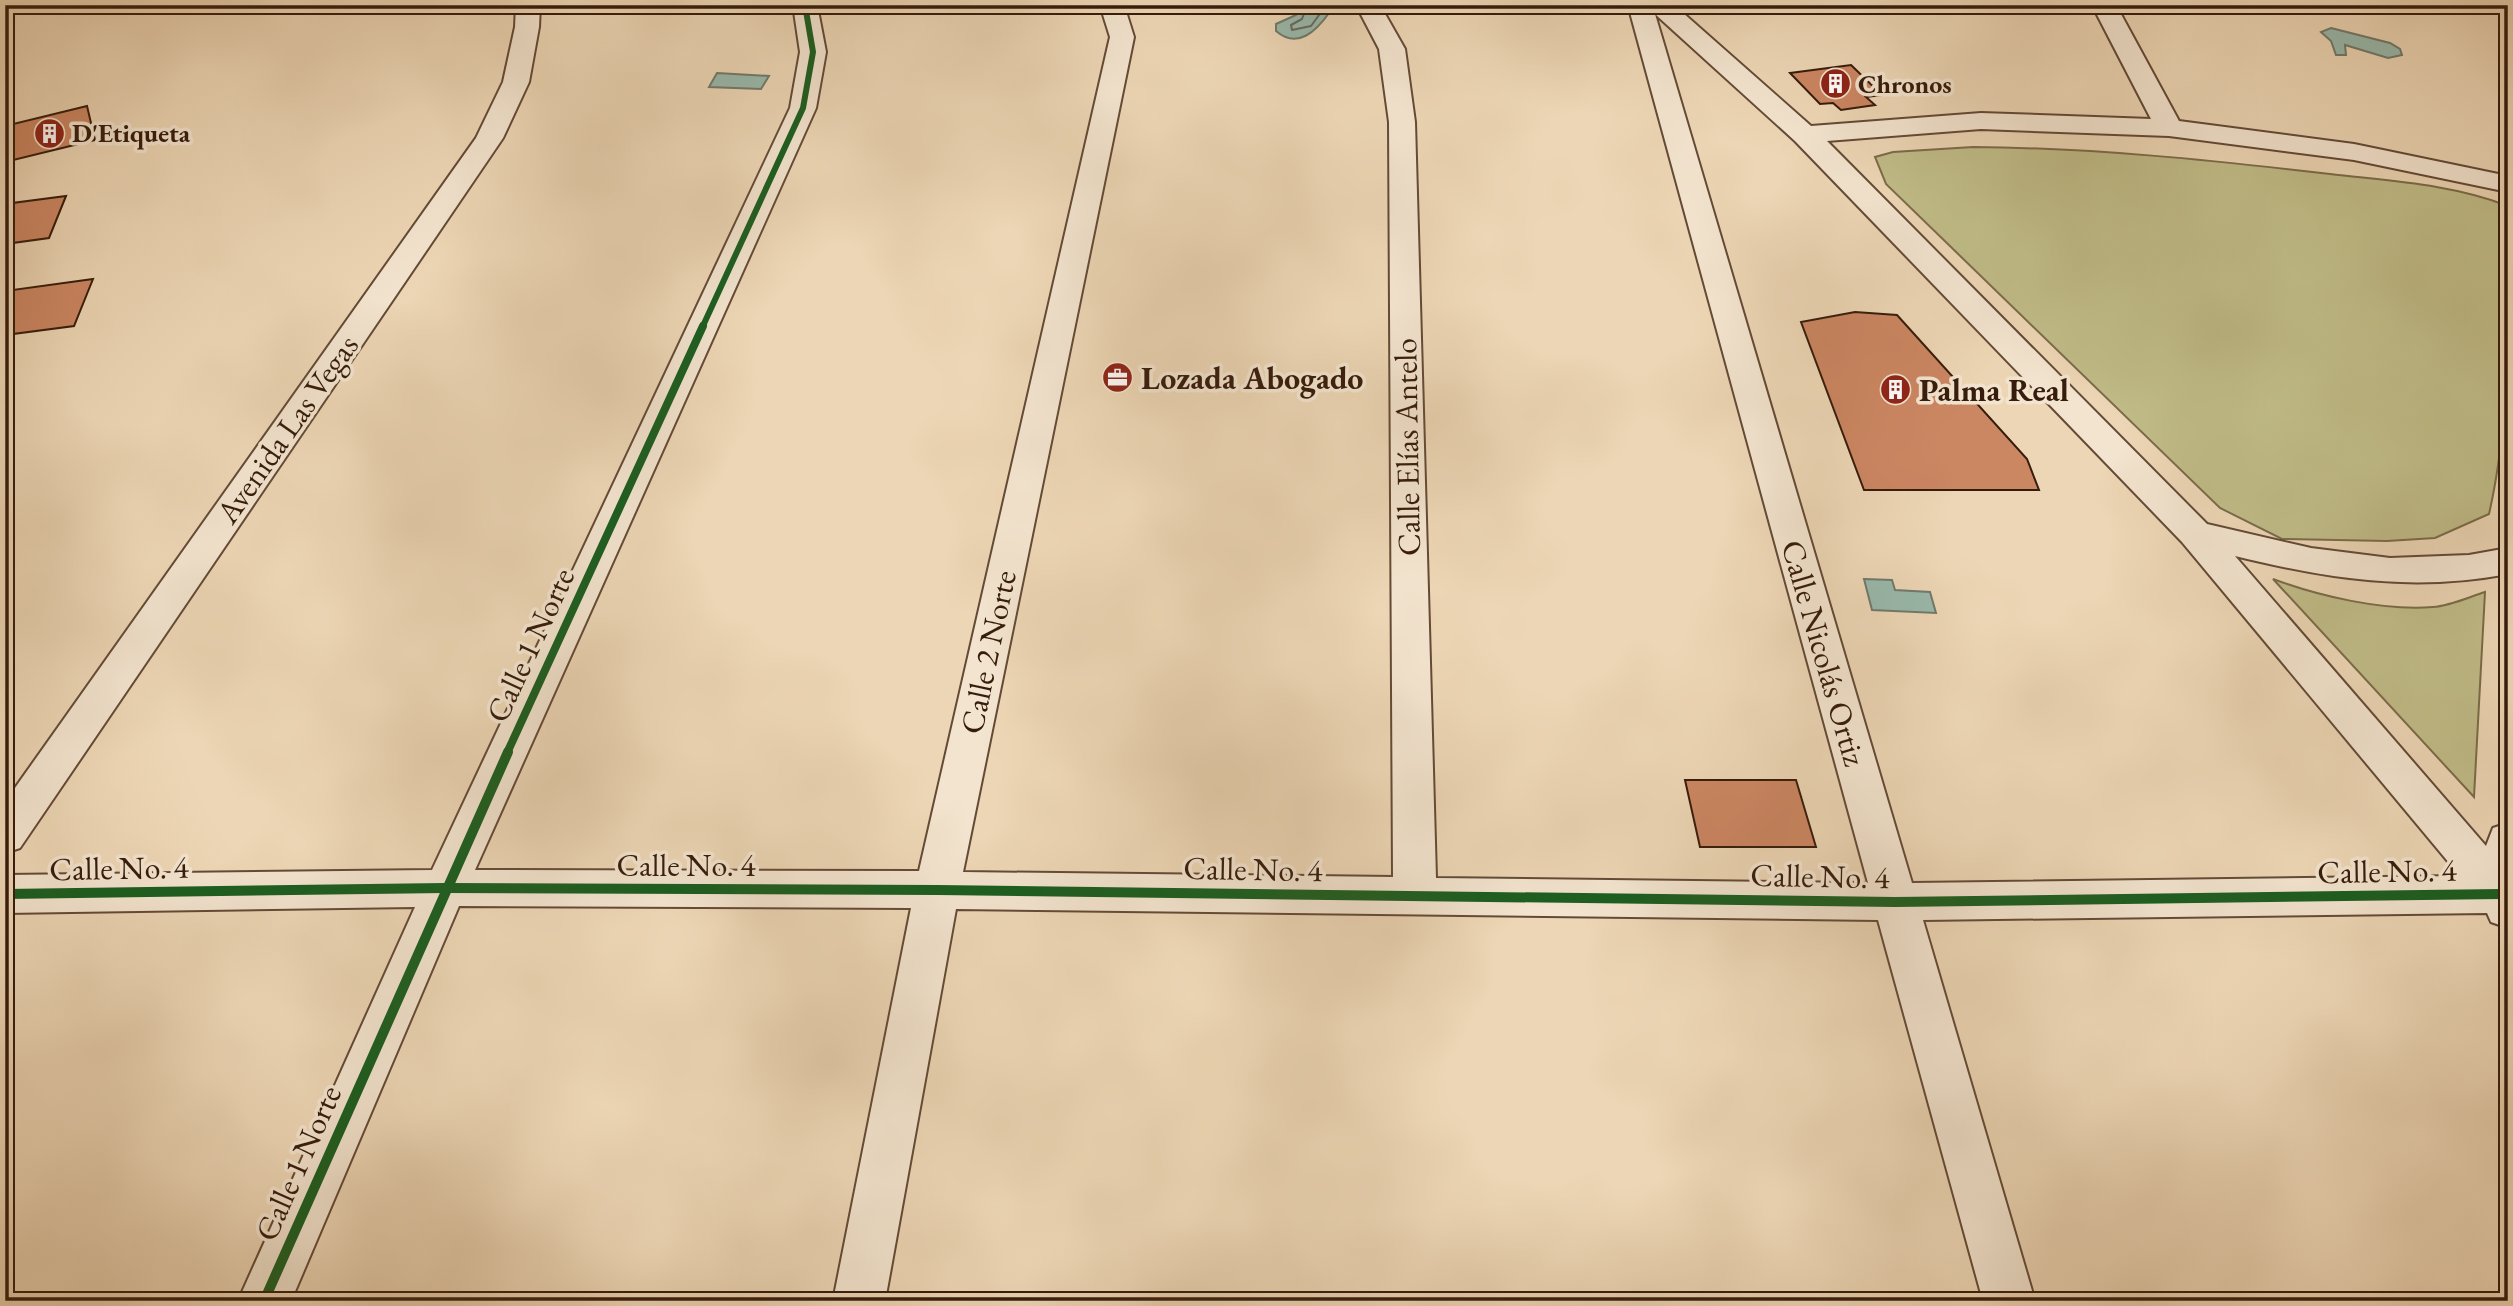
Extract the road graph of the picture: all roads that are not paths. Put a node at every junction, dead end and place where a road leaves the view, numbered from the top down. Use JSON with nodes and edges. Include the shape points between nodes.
{"nodes":[{"id":1,"x":528,"y":5,"type":"edge"},
{"id":2,"x":805,"y":5,"type":"edge"},
{"id":3,"x":1112,"y":5,"type":"edge"},
{"id":4,"x":1368,"y":5,"type":"edge"},
{"id":5,"x":1640,"y":5,"type":"edge"},
{"id":6,"x":1659,"y":5,"type":"edge"},
{"id":7,"x":2104,"y":5,"type":"edge"},
{"id":8,"x":2169,"y":128,"type":"junction"},
{"id":9,"x":1805,"y":135,"type":"junction"},
{"id":10,"x":2508,"y":184,"type":"edge"},
{"id":11,"x":2195,"y":533,"type":"junction"},
{"id":12,"x":2508,"y":561,"type":"edge"},
{"id":13,"x":5,"y":835,"type":"edge"},
{"id":14,"x":2508,"y":840,"type":"edge"},
{"id":15,"x":446,"y":888,"type":"junction"},
{"id":16,"x":937,"y":890,"type":"junction"},
{"id":17,"x":5,"y":894,"type":"edge"},
{"id":18,"x":1415,"y":895,"type":"junction"},
{"id":19,"x":1895,"y":902,"type":"junction"},
{"id":20,"x":2504,"y":902,"type":"edge"},
{"id":21,"x":264,"y":1301,"type":"edge"},
{"id":22,"x":859,"y":1301,"type":"edge"},
{"id":23,"x":2009,"y":1301,"type":"edge"}],
"edges":[{"from":1,"to":13,"type":"street","name":"Avenida Las Vegas","via":[[516,82],[489,138]]},
{"from":2,"to":15,"type":"street","name":"Calle 1 Norte","via":[[813,52],[803,108]]},
{"from":3,"to":16,"type":"street","name":"Calle 2 Norte","via":[[1122,37]]},
{"from":4,"to":18,"type":"street","name":"Calle Elías Antelo","via":[[1392,49],[1402,122]]},
{"from":5,"to":19,"type":"street","name":"Calle Nicolás Ortiz"},
{"from":6,"to":9,"type":"street"},
{"from":7,"to":8,"type":"street"},
{"from":8,"to":9,"type":"street","via":[[1981,121]]},
{"from":8,"to":10,"type":"street","via":[[2354,152]]},
{"from":9,"to":11,"type":"street"},
{"from":11,"to":12,"type":"street","via":[[2272,554],[2348,567],[2422,570]]},
{"from":11,"to":20,"type":"street"},
{"from":14,"to":20,"type":"street"},
{"from":15,"to":16,"type":"street","name":"Calle No. 4"},
{"from":15,"to":17,"type":"street","name":"Calle No. 4"},
{"from":15,"to":21,"type":"street","name":"Calle 1 Norte"},
{"from":16,"to":18,"type":"street","name":"Calle No. 4"},
{"from":16,"to":22,"type":"street","name":"Calle 2 Norte"},
{"from":18,"to":19,"type":"street","name":"Calle No. 4"},
{"from":19,"to":20,"type":"street","name":"Calle No. 4"},
{"from":19,"to":23,"type":"street","name":"Calle Nicolás Ortiz"}]}
